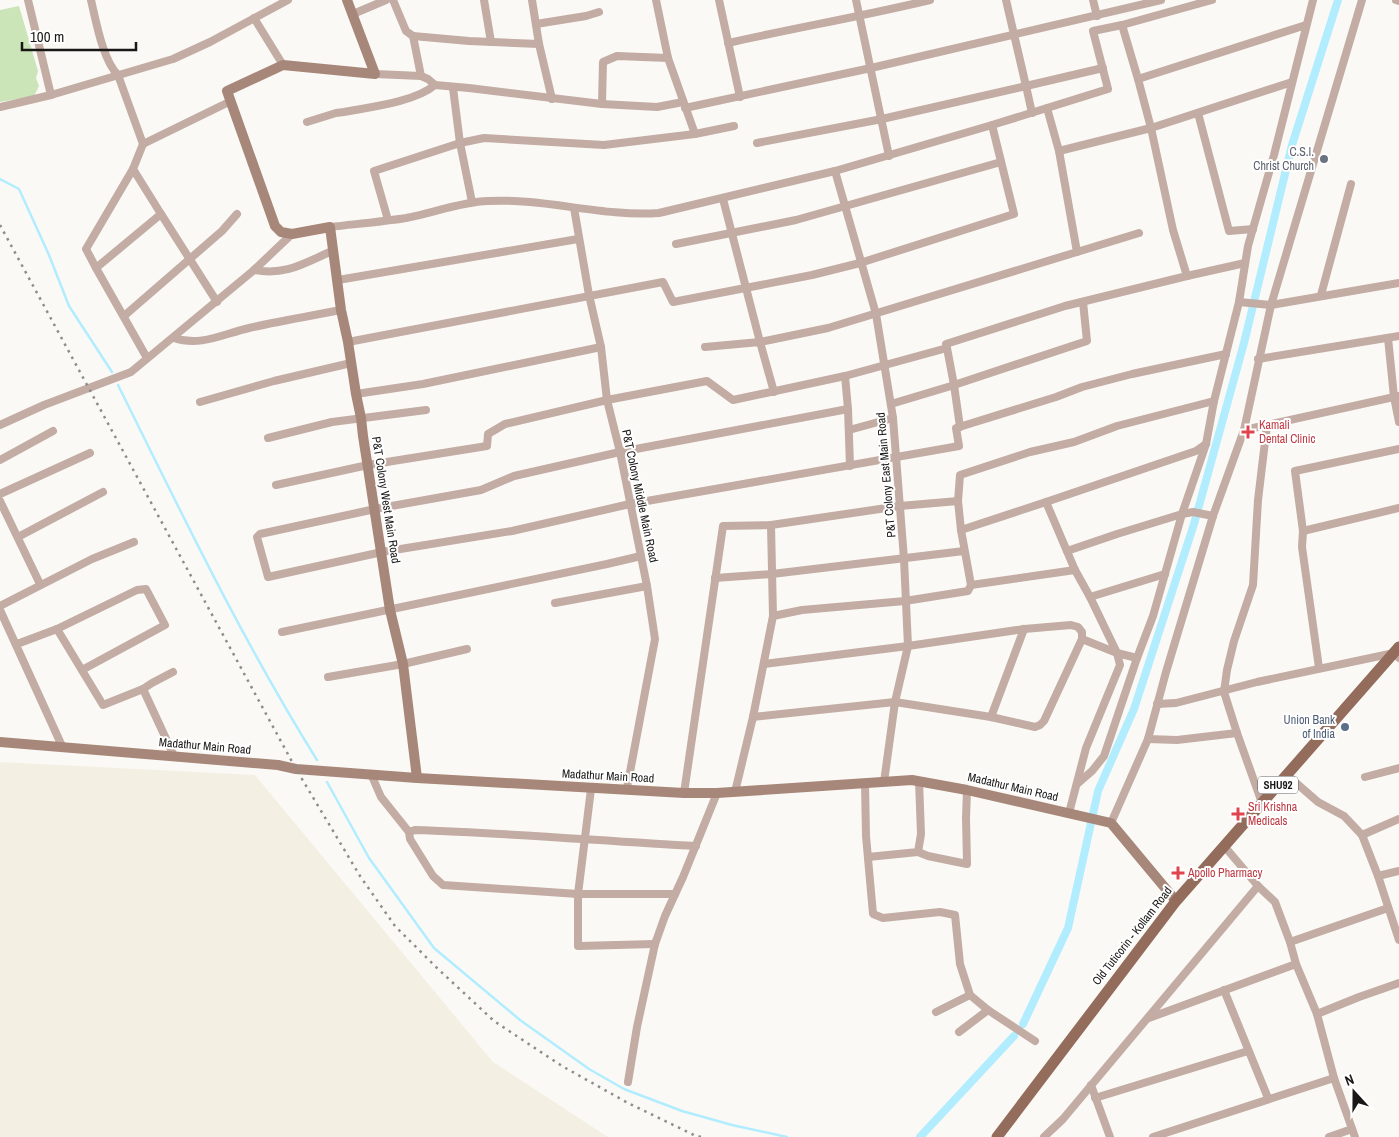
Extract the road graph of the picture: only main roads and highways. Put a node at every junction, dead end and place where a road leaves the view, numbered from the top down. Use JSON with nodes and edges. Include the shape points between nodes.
{"nodes":[{"id":1,"x":1397,"y":653,"type":"edge"},
{"id":2,"x":997,"y":1137,"type":"edge"}],
"edges":[{"from":1,"to":2,"type":"main road","name":"Old Tuticorin - Kollam Road","number":"SHU92","via":[[1176,901]]}]}
